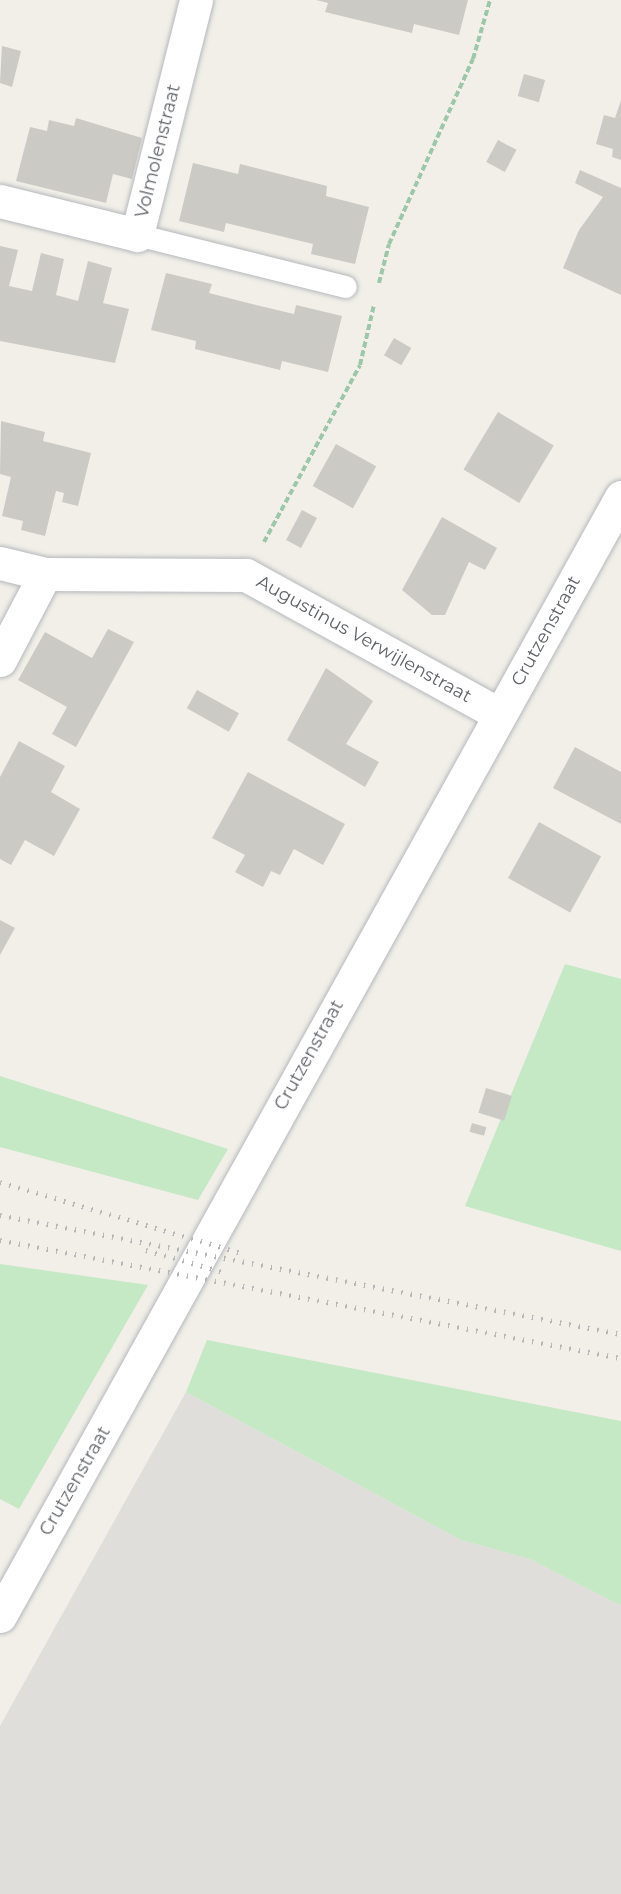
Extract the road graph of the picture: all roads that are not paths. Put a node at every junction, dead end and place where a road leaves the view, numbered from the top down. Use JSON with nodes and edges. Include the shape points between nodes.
{"nodes":[{"id":1,"x":196,"y":0,"type":"edge"},
{"id":2,"x":0,"y":201,"type":"edge"},
{"id":3,"x":137,"y":235,"type":"junction"},
{"id":4,"x":346,"y":287,"type":"dead end"},
{"id":5,"x":621,"y":496,"type":"edge"},
{"id":6,"x":0,"y":564,"type":"edge"},
{"id":7,"x":45,"y":574,"type":"junction"},
{"id":8,"x":0,"y":660,"type":"edge"},
{"id":9,"x":499,"y":714,"type":"junction"},
{"id":10,"x":0,"y":1616,"type":"edge"}],
"edges":[{"from":1,"to":3,"type":"street","name":"Volmolenstraat"},
{"from":2,"to":3,"type":"street","name":"Volmolenstraat"},
{"from":3,"to":4,"type":"lane"},
{"from":5,"to":9,"type":"street","name":"Crutzenstraat"},
{"from":6,"to":7,"type":"street","name":"Augustinus Verwijlenstraat"},
{"from":7,"to":8,"type":"street"},
{"from":7,"to":9,"type":"street","name":"Augustinus Verwijlenstraat","via":[[246,575]]},
{"from":9,"to":10,"type":"street","name":"Crutzenstraat"}]}
